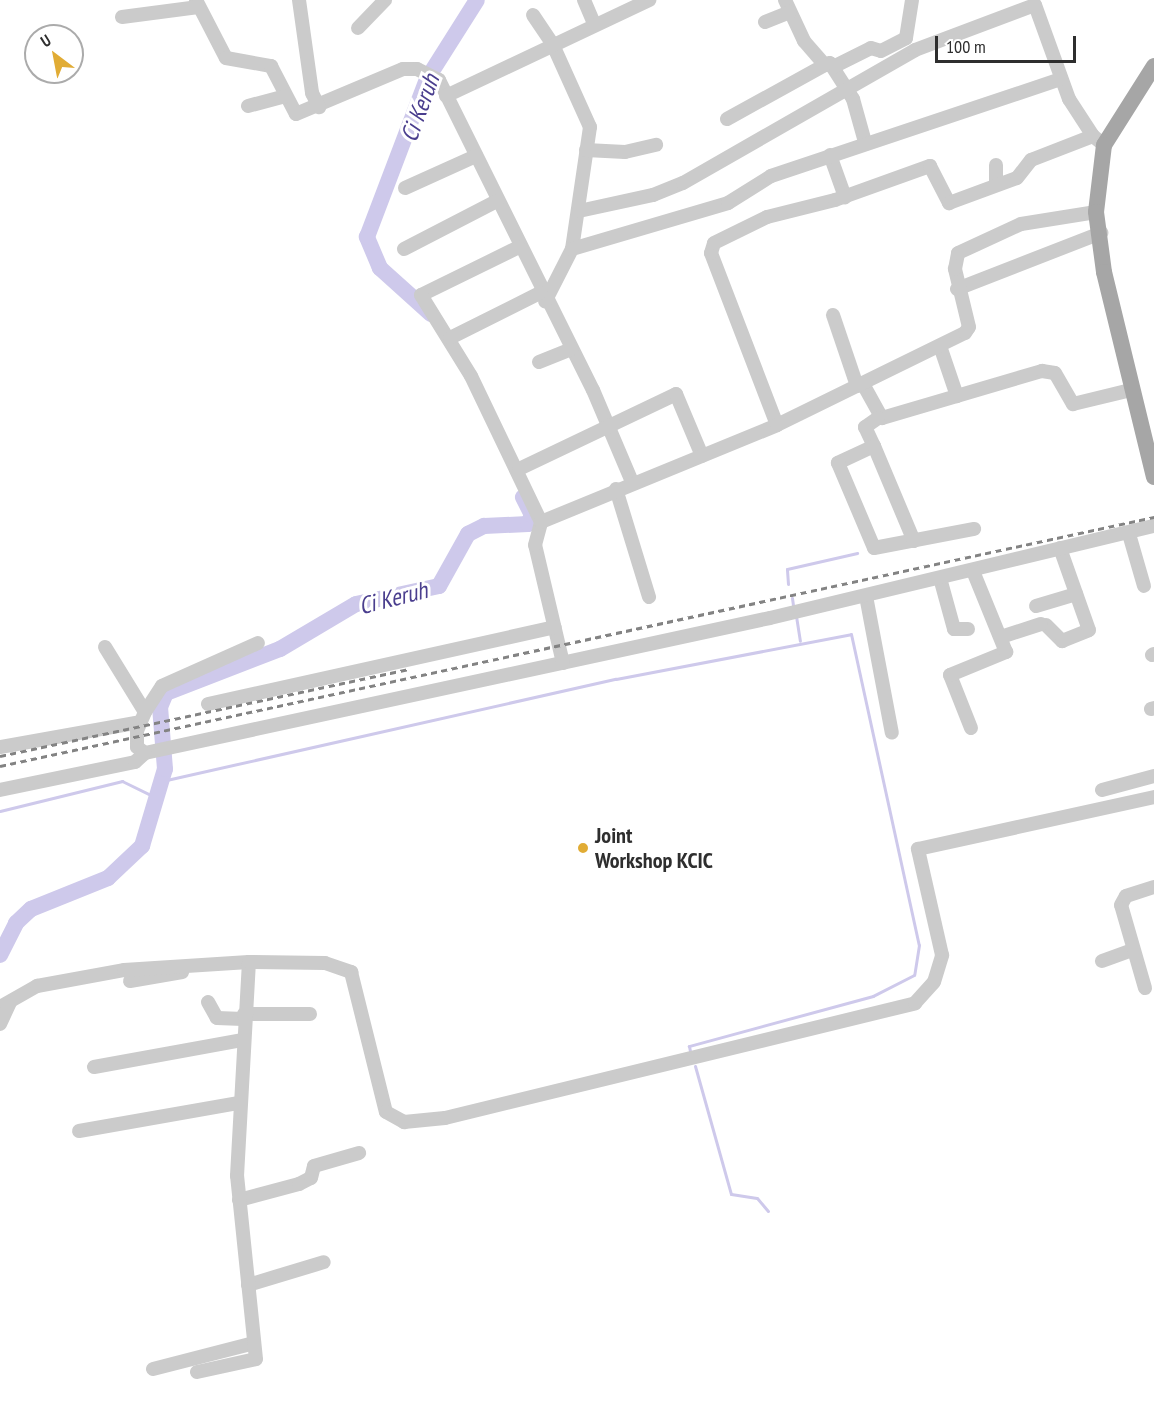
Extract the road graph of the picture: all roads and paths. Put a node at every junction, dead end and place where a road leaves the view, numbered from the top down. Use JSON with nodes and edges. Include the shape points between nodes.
{"nodes":[{"id":1,"x":299,"y":0,"type":"edge"},
{"id":2,"x":584,"y":0,"type":"edge"},
{"id":3,"x":649,"y":0,"type":"edge"},
{"id":4,"x":912,"y":0,"type":"edge"},
{"id":5,"x":379,"y":2,"type":"edge"},
{"id":6,"x":197,"y":3,"type":"edge"},
{"id":7,"x":1042,"y":3,"type":"edge"},
{"id":8,"x":1019,"y":5,"type":"edge"},
{"id":9,"x":788,"y":6,"type":"edge"},
{"id":10,"x":533,"y":15,"type":"dead end"},
{"id":11,"x":122,"y":17,"type":"dead end"},
{"id":12,"x":765,"y":22,"type":"dead end"},
{"id":13,"x":594,"y":23,"type":"junction"},
{"id":14,"x":358,"y":28,"type":"dead end"},
{"id":15,"x":554,"y":45,"type":"junction"},
{"id":16,"x":829,"y":66,"type":"junction"},
{"id":17,"x":1154,"y":66,"type":"edge"},
{"id":18,"x":1061,"y":79,"type":"junction"},
{"id":19,"x":846,"y":87,"type":"junction"},
{"id":20,"x":286,"y":96,"type":"junction"},
{"id":21,"x":446,"y":96,"type":"junction"},
{"id":22,"x":248,"y":106,"type":"dead end"},
{"id":23,"x":319,"y":107,"type":"junction"},
{"id":24,"x":728,"y":119,"type":"dead end"},
{"id":25,"x":1099,"y":141,"type":"junction"},
{"id":26,"x":865,"y":142,"type":"junction"},
{"id":27,"x":656,"y":145,"type":"dead end"},
{"id":28,"x":586,"y":150,"type":"junction"},
{"id":29,"x":830,"y":154,"type":"junction"},
{"id":30,"x":476,"y":156,"type":"junction"},
{"id":31,"x":996,"y":165,"type":"dead end"},
{"id":32,"x":996,"y":181,"type":"junction"},
{"id":33,"x":405,"y":188,"type":"dead end"},
{"id":34,"x":845,"y":197,"type":"junction"},
{"id":35,"x":497,"y":201,"type":"junction"},
{"id":36,"x":579,"y":211,"type":"junction"},
{"id":37,"x":1096,"y":212,"type":"junction"},
{"id":38,"x":1101,"y":233,"type":"junction"},
{"id":39,"x":519,"y":247,"type":"junction"},
{"id":40,"x":404,"y":249,"type":"dead end"},
{"id":41,"x":572,"y":249,"type":"junction"},
{"id":42,"x":957,"y":290,"type":"junction"},
{"id":43,"x":543,"y":298,"type":"junction"},
{"id":44,"x":833,"y":315,"type":"dead end"},
{"id":45,"x":450,"y":338,"type":"junction"},
{"id":46,"x":940,"y":346,"type":"junction"},
{"id":47,"x":572,"y":349,"type":"junction"},
{"id":48,"x":539,"y":362,"type":"dead end"},
{"id":49,"x":860,"y":385,"type":"junction"},
{"id":50,"x":1131,"y":390,"type":"junction"},
{"id":51,"x":957,"y":396,"type":"junction"},
{"id":52,"x":878,"y":417,"type":"junction"},
{"id":53,"x":777,"y":425,"type":"junction"},
{"id":54,"x":609,"y":428,"type":"junction"},
{"id":55,"x":874,"y":446,"type":"junction"},
{"id":56,"x":702,"y":456,"type":"junction"},
{"id":57,"x":1153,"y":469,"type":"edge"},
{"id":58,"x":519,"y":470,"type":"junction"},
{"id":59,"x":632,"y":482,"type":"junction"},
{"id":60,"x":616,"y":489,"type":"junction"},
{"id":61,"x":541,"y":522,"type":"junction"},
{"id":62,"x":1154,"y":526,"type":"edge"},
{"id":63,"x":974,"y":529,"type":"dead end"},
{"id":64,"x":1129,"y":534,"type":"junction"},
{"id":65,"x":914,"y":541,"type":"junction"},
{"id":66,"x":1060,"y":548,"type":"junction"},
{"id":67,"x":973,"y":571,"type":"junction"},
{"id":68,"x":940,"y":578,"type":"junction"},
{"id":69,"x":1144,"y":586,"type":"dead end"},
{"id":70,"x":1076,"y":594,"type":"junction"},
{"id":71,"x":866,"y":596,"type":"junction"},
{"id":72,"x":649,"y":597,"type":"dead end"},
{"id":73,"x":1036,"y":606,"type":"dead end"},
{"id":74,"x":555,"y":627,"type":"junction"},
{"id":75,"x":968,"y":629,"type":"dead end"},
{"id":76,"x":1001,"y":637,"type":"junction"},
{"id":77,"x":258,"y":643,"type":"dead end"},
{"id":78,"x":105,"y":647,"type":"dead end"},
{"id":79,"x":563,"y":663,"type":"junction"},
{"id":80,"x":208,"y":704,"type":"dead end"},
{"id":81,"x":142,"y":717,"type":"junction"},
{"id":82,"x":971,"y":728,"type":"dead end"},
{"id":83,"x":892,"y":733,"type":"dead end"},
{"id":84,"x":0,"y":747,"type":"edge"},
{"id":85,"x":152,"y":751,"type":"junction"},
{"id":86,"x":1154,"y":776,"type":"edge"},
{"id":87,"x":0,"y":790,"type":"edge"},
{"id":88,"x":1101,"y":790,"type":"dead end"},
{"id":89,"x":1154,"y":797,"type":"edge"},
{"id":90,"x":1154,"y":887,"type":"edge"},
{"id":91,"x":1133,"y":950,"type":"junction"},
{"id":92,"x":1102,"y":961,"type":"dead end"},
{"id":93,"x":249,"y":966,"type":"junction"},
{"id":94,"x":130,"y":981,"type":"dead end"},
{"id":95,"x":1145,"y":988,"type":"dead end"},
{"id":96,"x":208,"y":1002,"type":"dead end"},
{"id":97,"x":5,"y":1005,"type":"edge"},
{"id":98,"x":310,"y":1014,"type":"dead end"},
{"id":99,"x":244,"y":1017,"type":"junction"},
{"id":100,"x":0,"y":1024,"type":"edge"},
{"id":101,"x":242,"y":1040,"type":"junction"},
{"id":102,"x":94,"y":1066,"type":"dead end"},
{"id":103,"x":238,"y":1103,"type":"junction"},
{"id":104,"x":79,"y":1131,"type":"dead end"},
{"id":105,"x":359,"y":1153,"type":"dead end"},
{"id":106,"x":239,"y":1200,"type":"junction"},
{"id":107,"x":324,"y":1262,"type":"dead end"},
{"id":108,"x":248,"y":1285,"type":"junction"},
{"id":109,"x":255,"y":1343,"type":"junction"},
{"id":110,"x":153,"y":1369,"type":"dead end"},
{"id":111,"x":197,"y":1372,"type":"dead end"}],
"edges":[{"from":1,"to":23,"type":"street","via":[[312,93]]},
{"from":2,"to":13,"type":"street"},
{"from":3,"to":13,"type":"street"},
{"from":4,"to":16,"type":"street","via":[[906,38],[881,51],[871,48]]},
{"from":5,"to":14,"type":"street"},
{"from":6,"to":11,"type":"street"},
{"from":6,"to":20,"type":"street","via":[[226,58],[271,66]]},
{"from":7,"to":8,"type":"street"},
{"from":7,"to":18,"type":"street"},
{"from":8,"to":19,"type":"street"},
{"from":9,"to":12,"type":"street"},
{"from":9,"to":16,"type":"street"},
{"from":10,"to":15,"type":"street"},
{"from":13,"to":15,"type":"street"},
{"from":15,"to":21,"type":"street"},
{"from":15,"to":28,"type":"street","via":[[590,119]]},
{"from":16,"to":19,"type":"street"},
{"from":16,"to":24,"type":"street"},
{"from":17,"to":25,"type":"main road"},
{"from":18,"to":25,"type":"street"},
{"from":18,"to":26,"type":"street"},
{"from":19,"to":26,"type":"street"},
{"from":19,"to":36,"type":"street","via":[[683,183],[654,195]]},
{"from":20,"to":22,"type":"street"},
{"from":20,"to":23,"type":"street","via":[[296,114]]},
{"from":21,"to":23,"type":"street","via":[[439,80],[424,72],[403,69]]},
{"from":21,"to":30,"type":"street"},
{"from":25,"to":32,"type":"street","via":[[1031,160],[1017,178]]},
{"from":25,"to":37,"type":"main road"},
{"from":26,"to":29,"type":"street"},
{"from":27,"to":28,"type":"street","via":[[625,152]]},
{"from":28,"to":36,"type":"street","via":[[577,188]]},
{"from":29,"to":34,"type":"street"},
{"from":29,"to":41,"type":"street","via":[[771,176],[728,203]]},
{"from":30,"to":33,"type":"street"},
{"from":30,"to":35,"type":"street"},
{"from":31,"to":32,"type":"street"},
{"from":32,"to":34,"type":"street","via":[[949,203],[930,166]]},
{"from":34,"to":53,"type":"street","via":[[767,217],[711,248]]},
{"from":35,"to":39,"type":"street"},
{"from":35,"to":40,"type":"street"},
{"from":36,"to":41,"type":"street"},
{"from":37,"to":38,"type":"main road"},
{"from":37,"to":42,"type":"street","via":[[1021,224],[964,248],[956,259]]},
{"from":38,"to":42,"type":"street"},
{"from":38,"to":50,"type":"main road"},
{"from":39,"to":43,"type":"street"},
{"from":39,"to":45,"type":"street","via":[[421,295]]},
{"from":41,"to":43,"type":"street"},
{"from":42,"to":46,"type":"street","via":[[969,327]]},
{"from":43,"to":45,"type":"street"},
{"from":43,"to":47,"type":"street"},
{"from":44,"to":49,"type":"street"},
{"from":45,"to":58,"type":"street"},
{"from":46,"to":49,"type":"street"},
{"from":46,"to":51,"type":"street"},
{"from":47,"to":48,"type":"street"},
{"from":47,"to":54,"type":"street"},
{"from":49,"to":52,"type":"street"},
{"from":49,"to":53,"type":"street"},
{"from":50,"to":51,"type":"street","via":[[1073,404],[1055,373],[1042,371]]},
{"from":50,"to":57,"type":"main road"},
{"from":51,"to":52,"type":"street"},
{"from":52,"to":55,"type":"street","via":[[865,427]]},
{"from":53,"to":56,"type":"street"},
{"from":54,"to":56,"type":"street","via":[[676,394]]},
{"from":54,"to":58,"type":"street"},
{"from":54,"to":59,"type":"street"},
{"from":55,"to":65,"type":"street"},
{"from":55,"to":65,"type":"street","via":[[838,463],[844,478],[874,548]]},
{"from":56,"to":59,"type":"street"},
{"from":58,"to":61,"type":"street"},
{"from":59,"to":60,"type":"street"},
{"from":60,"to":61,"type":"street"},
{"from":60,"to":72,"type":"street"},
{"from":61,"to":74,"type":"street","via":[[535,546]]},
{"from":62,"to":64,"type":"street"},
{"from":63,"to":65,"type":"street"},
{"from":64,"to":66,"type":"street"},
{"from":64,"to":69,"type":"street"},
{"from":66,"to":67,"type":"street"},
{"from":66,"to":70,"type":"street"},
{"from":67,"to":68,"type":"street"},
{"from":67,"to":76,"type":"street"},
{"from":68,"to":71,"type":"street"},
{"from":68,"to":75,"type":"street","via":[[954,629]]},
{"from":70,"to":73,"type":"street"},
{"from":70,"to":76,"type":"street","via":[[1089,630],[1062,641],[1044,624]]},
{"from":71,"to":79,"type":"street"},
{"from":71,"to":83,"type":"street"},
{"from":74,"to":79,"type":"street"},
{"from":74,"to":80,"type":"street"},
{"from":76,"to":82,"type":"street","via":[[1004,653],[950,676]]},
{"from":77,"to":81,"type":"street","via":[[162,686]]},
{"from":78,"to":81,"type":"street"},
{"from":79,"to":85,"type":"street"},
{"from":81,"to":84,"type":"street"},
{"from":81,"to":85,"type":"street","via":[[137,747]]},
{"from":85,"to":87,"type":"street","via":[[135,762]]},
{"from":86,"to":88,"type":"street"},
{"from":89,"to":93,"type":"street","via":[[918,849],[942,955],[934,982],[915,1003],[445,1118],[404,1122],[386,1112],[351,972],[325,963]]},
{"from":90,"to":91,"type":"street","via":[[1122,899]]},
{"from":91,"to":92,"type":"street"},
{"from":91,"to":95,"type":"street"},
{"from":93,"to":94,"type":"street","via":[[174,972]]},
{"from":93,"to":97,"type":"street","via":[[124,970],[37,986]]},
{"from":93,"to":99,"type":"street"},
{"from":96,"to":99,"type":"street","via":[[217,1018]]},
{"from":97,"to":100,"type":"street"},
{"from":98,"to":99,"type":"street"},
{"from":99,"to":101,"type":"street"},
{"from":101,"to":102,"type":"street"},
{"from":101,"to":103,"type":"street"},
{"from":103,"to":104,"type":"street"},
{"from":103,"to":106,"type":"street"},
{"from":105,"to":106,"type":"street","via":[[314,1166],[311,1178],[300,1184]]},
{"from":106,"to":108,"type":"street"},
{"from":107,"to":108,"type":"street"},
{"from":108,"to":109,"type":"street"},
{"from":109,"to":110,"type":"street"},
{"from":109,"to":111,"type":"street","via":[[256,1359]]}]}
